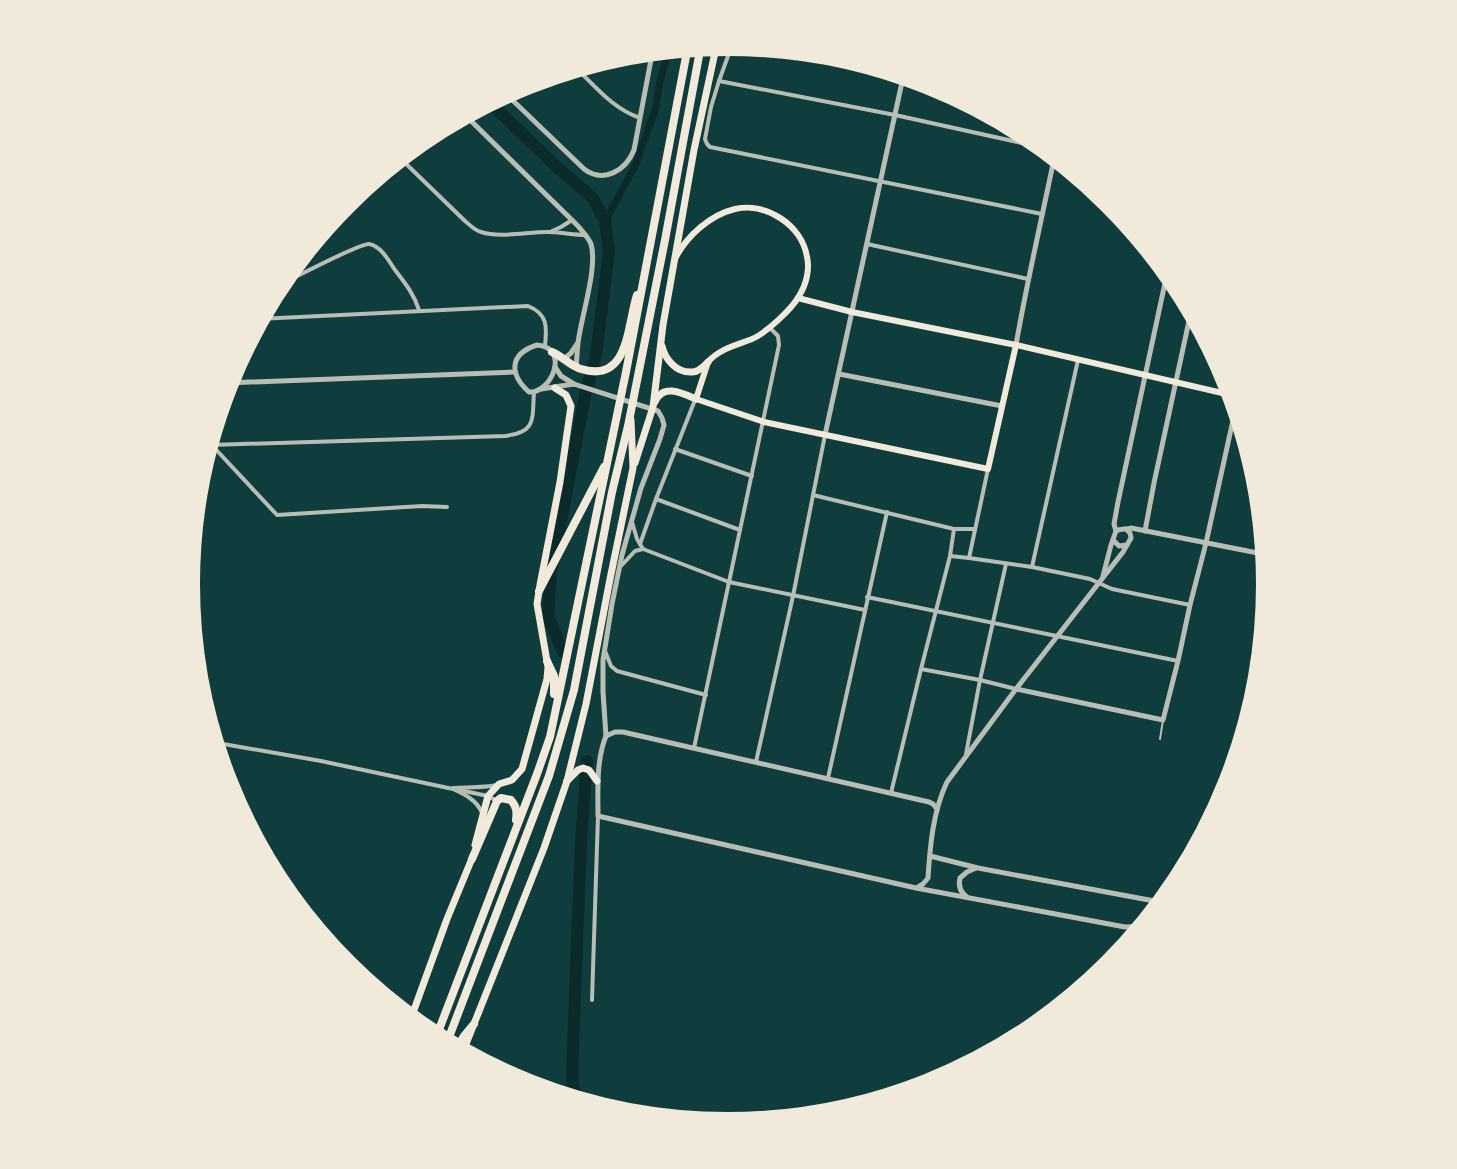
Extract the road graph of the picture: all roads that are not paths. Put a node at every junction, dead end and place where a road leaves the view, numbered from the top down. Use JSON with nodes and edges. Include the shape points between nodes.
{"nodes":[{"id":1,"x":729,"y":52,"type":"edge"},
{"id":2,"x":715,"y":53,"type":"edge"},
{"id":3,"x":699,"y":54,"type":"edge"},
{"id":4,"x":685,"y":55,"type":"edge"},
{"id":5,"x":650,"y":59,"type":"edge"},
{"id":6,"x":582,"y":74,"type":"edge"},
{"id":7,"x":719,"y":81,"type":"junction"},
{"id":8,"x":902,"y":82,"type":"edge"},
{"id":9,"x":511,"y":99,"type":"edge"},
{"id":10,"x":895,"y":115,"type":"junction"},
{"id":11,"x":641,"y":118,"type":"junction"},
{"id":12,"x":470,"y":120,"type":"edge"},
{"id":13,"x":1027,"y":144,"type":"edge"},
{"id":14,"x":405,"y":162,"type":"edge"},
{"id":15,"x":1053,"y":163,"type":"edge"},
{"id":16,"x":880,"y":181,"type":"junction"},
{"id":17,"x":1043,"y":215,"type":"junction"},
{"id":18,"x":572,"y":220,"type":"junction"},
{"id":19,"x":550,"y":232,"type":"junction"},
{"id":20,"x":586,"y":235,"type":"junction"},
{"id":21,"x":867,"y":244,"type":"junction"},
{"id":22,"x":648,"y":256,"type":"junction"},
{"id":23,"x":675,"y":259,"type":"junction"},
{"id":24,"x":294,"y":278,"type":"edge"},
{"id":25,"x":1028,"y":279,"type":"junction"},
{"id":26,"x":1165,"y":281,"type":"edge"},
{"id":27,"x":798,"y":298,"type":"junction"},
{"id":28,"x":419,"y":310,"type":"junction"},
{"id":29,"x":852,"y":312,"type":"junction"},
{"id":30,"x":268,"y":318,"type":"edge"},
{"id":31,"x":1189,"y":320,"type":"edge"},
{"id":32,"x":770,"y":328,"type":"junction"},
{"id":33,"x":578,"y":343,"type":"junction"},
{"id":34,"x":661,"y":343,"type":"junction"},
{"id":35,"x":1016,"y":345,"type":"junction"},
{"id":36,"x":545,"y":346,"type":"junction"},
{"id":37,"x":552,"y":351,"type":"junction"},
{"id":38,"x":564,"y":359,"type":"junction"},
{"id":39,"x":1078,"y":360,"type":"junction"},
{"id":40,"x":708,"y":362,"type":"junction"},
{"id":41,"x":555,"y":367,"type":"junction"},
{"id":42,"x":579,"y":368,"type":"junction"},
{"id":43,"x":514,"y":372,"type":"junction"},
{"id":44,"x":838,"y":374,"type":"junction"},
{"id":45,"x":1145,"y":375,"type":"junction"},
{"id":46,"x":1176,"y":382,"type":"junction"},
{"id":47,"x":236,"y":383,"type":"edge"},
{"id":48,"x":576,"y":384,"type":"junction"},
{"id":49,"x":555,"y":388,"type":"junction"},
{"id":50,"x":541,"y":389,"type":"junction"},
{"id":51,"x":534,"y":393,"type":"junction"},
{"id":52,"x":1225,"y":394,"type":"edge"},
{"id":53,"x":696,"y":399,"type":"junction"},
{"id":54,"x":1002,"y":406,"type":"junction"},
{"id":55,"x":653,"y":407,"type":"junction"},
{"id":56,"x":631,"y":409,"type":"junction"},
{"id":57,"x":1233,"y":418,"type":"edge"},
{"id":58,"x":764,"y":422,"type":"junction"},
{"id":59,"x":825,"y":435,"type":"junction"},
{"id":60,"x":216,"y":443,"type":"edge"},
{"id":61,"x":215,"y":449,"type":"edge"},
{"id":62,"x":675,"y":449,"type":"junction"},
{"id":63,"x":608,"y":459,"type":"junction"},
{"id":64,"x":633,"y":468,"type":"junction"},
{"id":65,"x":988,"y":469,"type":"junction"},
{"id":66,"x":752,"y":476,"type":"junction"},
{"id":67,"x":813,"y":495,"type":"junction"},
{"id":68,"x":656,"y":500,"type":"junction"},
{"id":69,"x":447,"y":507,"type":"dead end"},
{"id":70,"x":886,"y":512,"type":"junction"},
{"id":71,"x":632,"y":521,"type":"junction"},
{"id":72,"x":954,"y":529,"type":"junction"},
{"id":73,"x":740,"y":530,"type":"junction"},
{"id":74,"x":974,"y":530,"type":"junction"},
{"id":75,"x":1127,"y":530,"type":"junction"},
{"id":76,"x":1116,"y":531,"type":"junction"},
{"id":77,"x":1145,"y":531,"type":"junction"},
{"id":78,"x":1113,"y":540,"type":"junction"},
{"id":79,"x":1129,"y":543,"type":"junction"},
{"id":80,"x":1206,"y":543,"type":"junction"},
{"id":81,"x":642,"y":547,"type":"junction"},
{"id":82,"x":1259,"y":553,"type":"edge"},
{"id":83,"x":950,"y":556,"type":"junction"},
{"id":84,"x":969,"y":558,"type":"junction"},
{"id":85,"x":1006,"y":564,"type":"junction"},
{"id":86,"x":620,"y":567,"type":"junction"},
{"id":87,"x":1032,"y":567,"type":"junction"},
{"id":88,"x":1101,"y":581,"type":"junction"},
{"id":89,"x":729,"y":582,"type":"junction"},
{"id":90,"x":539,"y":591,"type":"junction"},
{"id":91,"x":793,"y":596,"type":"junction"},
{"id":92,"x":867,"y":597,"type":"junction"},
{"id":93,"x":1190,"y":605,"type":"junction"},
{"id":94,"x":865,"y":610,"type":"junction"},
{"id":95,"x":936,"y":611,"type":"junction"},
{"id":96,"x":993,"y":622,"type":"junction"},
{"id":97,"x":1058,"y":637,"type":"junction"},
{"id":98,"x":605,"y":651,"type":"junction"},
{"id":99,"x":547,"y":661,"type":"junction"},
{"id":100,"x":1178,"y":661,"type":"junction"},
{"id":101,"x":921,"y":669,"type":"junction"},
{"id":102,"x":980,"y":680,"type":"junction"},
{"id":103,"x":1016,"y":689,"type":"junction"},
{"id":104,"x":705,"y":695,"type":"junction"},
{"id":105,"x":1163,"y":720,"type":"junction"},
{"id":106,"x":606,"y":736,"type":"junction"},
{"id":107,"x":550,"y":737,"type":"junction"},
{"id":108,"x":1161,"y":739,"type":"dead end"},
{"id":109,"x":221,"y":744,"type":"edge"},
{"id":110,"x":694,"y":748,"type":"junction"},
{"id":111,"x":966,"y":756,"type":"junction"},
{"id":112,"x":756,"y":762,"type":"junction"},
{"id":113,"x":595,"y":777,"type":"junction"},
{"id":114,"x":828,"y":778,"type":"junction"},
{"id":115,"x":570,"y":779,"type":"junction"},
{"id":116,"x":499,"y":784,"type":"junction"},
{"id":117,"x":453,"y":789,"type":"junction"},
{"id":118,"x":942,"y":792,"type":"junction"},
{"id":119,"x":891,"y":793,"type":"junction"},
{"id":120,"x":488,"y":796,"type":"junction"},
{"id":121,"x":497,"y":801,"type":"junction"},
{"id":122,"x":929,"y":802,"type":"junction"},
{"id":123,"x":937,"y":809,"type":"junction"},
{"id":124,"x":482,"y":815,"type":"junction"},
{"id":125,"x":598,"y":816,"type":"junction"},
{"id":126,"x":508,"y":849,"type":"junction"},
{"id":127,"x":930,"y":856,"type":"junction"},
{"id":128,"x":472,"y":859,"type":"junction"},
{"id":129,"x":978,"y":868,"type":"junction"},
{"id":130,"x":916,"y":888,"type":"junction"},
{"id":131,"x":968,"y":898,"type":"junction"},
{"id":132,"x":1156,"y":901,"type":"edge"},
{"id":133,"x":1135,"y":927,"type":"edge"},
{"id":134,"x":592,"y":1000,"type":"dead end"},
{"id":135,"x":413,"y":1013,"type":"edge"},
{"id":136,"x":474,"y":1024,"type":"junction"},
{"id":137,"x":439,"y":1030,"type":"edge"},
{"id":138,"x":449,"y":1037,"type":"edge"},
{"id":139,"x":460,"y":1043,"type":"edge"},
{"id":140,"x":465,"y":1047,"type":"edge"}],
"edges":[{"from":1,"to":7,"type":"street"},
{"from":2,"to":23,"type":"main road"},
{"from":3,"to":56,"type":"highway"},
{"from":4,"to":22,"type":"highway"},
{"from":5,"to":11,"type":"street"},
{"from":6,"to":11,"type":"street","via":[[624,112]]},
{"from":7,"to":10,"type":"street"},
{"from":7,"to":16,"type":"street","via":[[705,139],[715,149]]},
{"from":8,"to":10,"type":"street"},
{"from":9,"to":11,"type":"street","via":[[589,173],[599,175],[608,175],[626,164]]},
{"from":10,"to":13,"type":"street"},
{"from":10,"to":16,"type":"street"},
{"from":12,"to":18,"type":"street"},
{"from":14,"to":19,"type":"street","via":[[480,232]]},
{"from":15,"to":17,"type":"street"},
{"from":16,"to":17,"type":"street"},
{"from":16,"to":21,"type":"street"},
{"from":17,"to":25,"type":"street"},
{"from":18,"to":19,"type":"street"},
{"from":18,"to":20,"type":"street"},
{"from":19,"to":20,"type":"street"},
{"from":20,"to":33,"type":"street","via":[[591,244],[592,264]]},
{"from":21,"to":25,"type":"street"},
{"from":21,"to":29,"type":"street"},
{"from":22,"to":42,"type":"highway","via":[[622,353],[606,370]]},
{"from":22,"to":63,"type":"highway"},
{"from":23,"to":27,"type":"main road","via":[[682,246],[722,214],[735,209],[775,214],[792,228],[807,256],[806,281]]},
{"from":23,"to":34,"type":"main road"},
{"from":24,"to":28,"type":"street","via":[[369,244],[386,257],[414,295]]},
{"from":25,"to":35,"type":"street"},
{"from":26,"to":45,"type":"street"},
{"from":27,"to":29,"type":"main road"},
{"from":27,"to":32,"type":"main road"},
{"from":28,"to":30,"type":"street"},
{"from":28,"to":36,"type":"street","via":[[528,306],[544,319]]},
{"from":29,"to":35,"type":"main road"},
{"from":29,"to":44,"type":"street"},
{"from":31,"to":46,"type":"street"},
{"from":32,"to":40,"type":"main road","via":[[756,338],[719,352]]},
{"from":32,"to":58,"type":"street","via":[[778,336],[779,345]]},
{"from":33,"to":38,"type":"street"},
{"from":33,"to":42,"type":"street"},
{"from":34,"to":40,"type":"main road","via":[[669,362],[678,369],[692,373]]},
{"from":34,"to":55,"type":"main road"},
{"from":35,"to":39,"type":"main road"},
{"from":35,"to":54,"type":"main road"},
{"from":36,"to":37,"type":"street"},
{"from":36,"to":43,"type":"street","via":[[525,351],[518,357]]},
{"from":37,"to":38,"type":"highway"},
{"from":37,"to":41,"type":"street"},
{"from":38,"to":42,"type":"highway"},
{"from":39,"to":45,"type":"main road"},
{"from":39,"to":87,"type":"street"},
{"from":40,"to":53,"type":"main road"},
{"from":41,"to":48,"type":"street","via":[[561,376]]},
{"from":41,"to":50,"type":"street"},
{"from":43,"to":47,"type":"street"},
{"from":43,"to":51,"type":"street","via":[[523,386]]},
{"from":44,"to":54,"type":"street"},
{"from":44,"to":59,"type":"street"},
{"from":45,"to":46,"type":"main road"},
{"from":45,"to":76,"type":"street","via":[[1118,502]]},
{"from":46,"to":52,"type":"main road"},
{"from":46,"to":77,"type":"street"},
{"from":48,"to":49,"type":"street"},
{"from":48,"to":71,"type":"street","via":[[658,411],[662,418],[660,439]]},
{"from":49,"to":50,"type":"street"},
{"from":49,"to":90,"type":"main road","via":[[566,395],[571,406]]},
{"from":50,"to":51,"type":"street"},
{"from":51,"to":60,"type":"street","via":[[531,423],[516,435]]},
{"from":53,"to":55,"type":"main road","via":[[669,390],[657,397]]},
{"from":53,"to":58,"type":"main road"},
{"from":53,"to":62,"type":"street"},
{"from":54,"to":65,"type":"main road"},
{"from":55,"to":64,"type":"main road"},
{"from":56,"to":64,"type":"main road"},
{"from":56,"to":138,"type":"highway","via":[[574,690],[549,776]]},
{"from":57,"to":80,"type":"street"},
{"from":58,"to":59,"type":"main road"},
{"from":58,"to":66,"type":"street"},
{"from":59,"to":65,"type":"main road"},
{"from":59,"to":67,"type":"street"},
{"from":61,"to":69,"type":"street","via":[[277,515]]},
{"from":62,"to":66,"type":"street"},
{"from":62,"to":68,"type":"street"},
{"from":63,"to":90,"type":"highway"},
{"from":63,"to":107,"type":"highway"},
{"from":64,"to":115,"type":"main road"},
{"from":65,"to":74,"type":"street"},
{"from":66,"to":73,"type":"street"},
{"from":67,"to":70,"type":"street"},
{"from":67,"to":91,"type":"street"},
{"from":68,"to":73,"type":"street"},
{"from":68,"to":81,"type":"street"},
{"from":70,"to":72,"type":"street"},
{"from":70,"to":92,"type":"street"},
{"from":71,"to":81,"type":"street"},
{"from":71,"to":86,"type":"street"},
{"from":72,"to":74,"type":"street"},
{"from":72,"to":83,"type":"street"},
{"from":73,"to":89,"type":"street"},
{"from":74,"to":84,"type":"street"},
{"from":75,"to":76,"type":"street"},
{"from":75,"to":77,"type":"street"},
{"from":75,"to":79,"type":"street"},
{"from":76,"to":78,"type":"street"},
{"from":77,"to":79,"type":"street"},
{"from":77,"to":80,"type":"street"},
{"from":78,"to":79,"type":"street","via":[[1119,546]]},
{"from":78,"to":88,"type":"street"},
{"from":79,"to":88,"type":"street"},
{"from":80,"to":82,"type":"street"},
{"from":80,"to":93,"type":"street"},
{"from":81,"to":86,"type":"street"},
{"from":81,"to":89,"type":"street"},
{"from":83,"to":84,"type":"street"},
{"from":83,"to":95,"type":"street"},
{"from":84,"to":85,"type":"street"},
{"from":85,"to":87,"type":"street"},
{"from":85,"to":96,"type":"street"},
{"from":86,"to":98,"type":"street"},
{"from":87,"to":88,"type":"street"},
{"from":88,"to":93,"type":"street","via":[[1112,589]]},
{"from":88,"to":97,"type":"street"},
{"from":89,"to":91,"type":"street"},
{"from":89,"to":104,"type":"street"},
{"from":90,"to":99,"type":"main road","via":[[537,604]]},
{"from":91,"to":94,"type":"street"},
{"from":91,"to":112,"type":"street"},
{"from":92,"to":94,"type":"street"},
{"from":92,"to":95,"type":"street"},
{"from":93,"to":100,"type":"street"},
{"from":94,"to":114,"type":"street"},
{"from":95,"to":96,"type":"street"},
{"from":95,"to":101,"type":"street"},
{"from":96,"to":97,"type":"street"},
{"from":96,"to":102,"type":"street"},
{"from":97,"to":100,"type":"street"},
{"from":97,"to":103,"type":"street"},
{"from":98,"to":104,"type":"street","via":[[617,670]]},
{"from":98,"to":106,"type":"street","via":[[602,671]]},
{"from":99,"to":107,"type":"highway","via":[[555,687]]},
{"from":99,"to":116,"type":"main road","via":[[545,687],[522,769],[512,780]]},
{"from":100,"to":105,"type":"street"},
{"from":101,"to":102,"type":"street"},
{"from":101,"to":119,"type":"street"},
{"from":102,"to":103,"type":"street"},
{"from":102,"to":111,"type":"street"},
{"from":103,"to":105,"type":"street"},
{"from":103,"to":111,"type":"street"},
{"from":104,"to":110,"type":"street"},
{"from":105,"to":108,"type":"lane"},
{"from":106,"to":110,"type":"street","via":[[623,732]]},
{"from":106,"to":113,"type":"street"},
{"from":107,"to":126,"type":"highway"},
{"from":109,"to":117,"type":"street"},
{"from":110,"to":112,"type":"street"},
{"from":111,"to":118,"type":"street"},
{"from":112,"to":114,"type":"street"},
{"from":113,"to":115,"type":"main road","via":[[583,768]]},
{"from":113,"to":125,"type":"street"},
{"from":114,"to":119,"type":"street"},
{"from":115,"to":136,"type":"main road"},
{"from":116,"to":117,"type":"street"},
{"from":116,"to":120,"type":"main road"},
{"from":117,"to":120,"type":"street"},
{"from":117,"to":124,"type":"street","via":[[478,804]]},
{"from":118,"to":122,"type":"street"},
{"from":118,"to":123,"type":"street"},
{"from":119,"to":122,"type":"street"},
{"from":120,"to":121,"type":"street"},
{"from":120,"to":124,"type":"main road"},
{"from":121,"to":126,"type":"highway","via":[[512,800],[517,812]]},
{"from":121,"to":128,"type":"highway"},
{"from":122,"to":123,"type":"street"},
{"from":123,"to":127,"type":"street"},
{"from":124,"to":128,"type":"main road"},
{"from":125,"to":130,"type":"street"},
{"from":125,"to":134,"type":"street"},
{"from":126,"to":137,"type":"highway"},
{"from":127,"to":129,"type":"street"},
{"from":127,"to":130,"type":"street","via":[[927,878]]},
{"from":128,"to":135,"type":"main road"},
{"from":129,"to":131,"type":"street","via":[[960,878],[959,888]]},
{"from":129,"to":132,"type":"street"},
{"from":130,"to":131,"type":"street"},
{"from":131,"to":133,"type":"street"},
{"from":136,"to":139,"type":"highway"},
{"from":136,"to":140,"type":"main road"}]}
